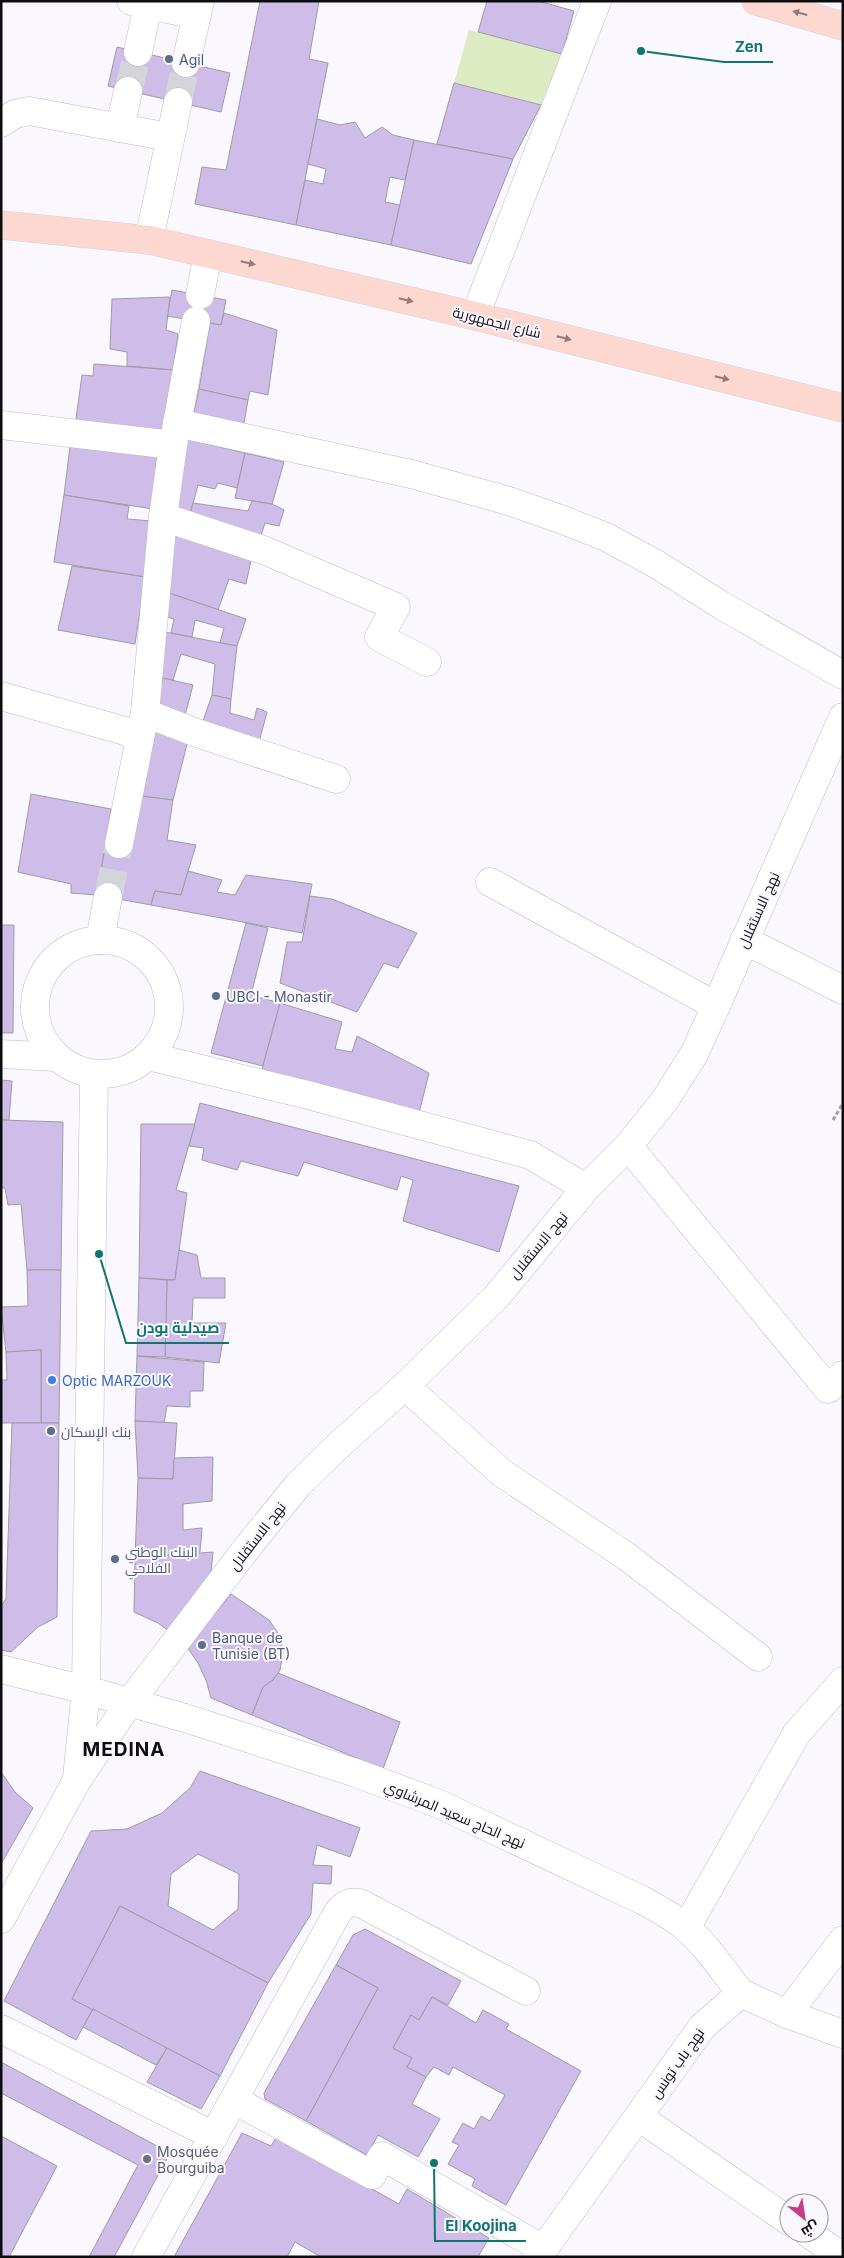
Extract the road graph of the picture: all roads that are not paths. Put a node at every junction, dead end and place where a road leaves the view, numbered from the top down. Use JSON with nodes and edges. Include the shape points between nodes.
{"nodes":[{"id":1,"x":598,"y":1,"type":"edge"},
{"id":2,"x":756,"y":1,"type":"edge"},
{"id":3,"x":139,"y":3,"type":"edge"},
{"id":4,"x":198,"y":8,"type":"edge"},
{"id":5,"x":843,"y":26,"type":"edge"},
{"id":6,"x":138,"y":52,"type":"tunnel mouth"},
{"id":7,"x":186,"y":63,"type":"tunnel mouth"},
{"id":8,"x":128,"y":91,"type":"tunnel mouth"},
{"id":9,"x":178,"y":102,"type":"tunnel mouth"},
{"id":10,"x":1,"y":123,"type":"edge"},
{"id":11,"x":120,"y":128,"type":"junction"},
{"id":12,"x":169,"y":137,"type":"junction"},
{"id":13,"x":1,"y":226,"type":"edge"},
{"id":14,"x":149,"y":240,"type":"junction"},
{"id":15,"x":208,"y":254,"type":"junction"},
{"id":16,"x":475,"y":316,"type":"junction"},
{"id":17,"x":843,"y":408,"type":"edge"},
{"id":18,"x":1,"y":425,"type":"edge"},
{"id":19,"x":175,"y":434,"type":"junction"},
{"id":20,"x":163,"y":517,"type":"junction"},
{"id":21,"x":427,"y":662,"type":"dead end"},
{"id":22,"x":843,"y":675,"type":"edge"},
{"id":23,"x":1,"y":696,"type":"edge"},
{"id":24,"x":843,"y":717,"type":"edge"},
{"id":25,"x":142,"y":724,"type":"junction"},
{"id":26,"x":837,"y":746,"type":"edge"},
{"id":27,"x":336,"y":779,"type":"dead end"},
{"id":28,"x":119,"y":844,"type":"tunnel mouth"},
{"id":29,"x":490,"y":882,"type":"dead end"},
{"id":30,"x":108,"y":897,"type":"tunnel mouth"},
{"id":31,"x":100,"y":940,"type":"junction"},
{"id":32,"x":744,"y":940,"type":"junction"},
{"id":33,"x":843,"y":990,"type":"edge"},
{"id":34,"x":716,"y":1006,"type":"junction"},
{"id":35,"x":1,"y":1054,"type":"edge"},
{"id":36,"x":148,"y":1056,"type":"junction"},
{"id":37,"x":56,"y":1057,"type":"junction"},
{"id":38,"x":94,"y":1075,"type":"junction"},
{"id":39,"x":628,"y":1146,"type":"junction"},
{"id":40,"x":586,"y":1188,"type":"junction"},
{"id":41,"x":843,"y":1375,"type":"edge"},
{"id":42,"x":405,"y":1386,"type":"junction"},
{"id":43,"x":758,"y":1657,"type":"dead end"},
{"id":44,"x":1,"y":1669,"type":"edge"},
{"id":45,"x":843,"y":1681,"type":"edge"},
{"id":46,"x":86,"y":1690,"type":"junction"},
{"id":47,"x":129,"y":1703,"type":"junction"},
{"id":48,"x":76,"y":1782,"type":"junction"},
{"id":49,"x":1,"y":1919,"type":"edge"},
{"id":50,"x":686,"y":1928,"type":"junction"},
{"id":51,"x":843,"y":1940,"type":"edge"},
{"id":52,"x":526,"y":1991,"type":"dead end"},
{"id":53,"x":741,"y":1993,"type":"junction"},
{"id":54,"x":786,"y":2014,"type":"junction"},
{"id":55,"x":1,"y":2030,"type":"edge"},
{"id":56,"x":843,"y":2034,"type":"edge"},
{"id":57,"x":234,"y":2100,"type":"junction"},
{"id":58,"x":639,"y":2117,"type":"junction"},
{"id":59,"x":214,"y":2136,"type":"junction"},
{"id":60,"x":779,"y":2213,"type":"edge"},
{"id":61,"x":823,"y":2243,"type":"edge"},
{"id":62,"x":541,"y":2253,"type":"edge"},
{"id":63,"x":146,"y":2257,"type":"edge"},
{"id":64,"x":843,"y":2257,"type":"edge"}],
"edges":[{"from":1,"to":16,"type":"street"},
{"from":5,"to":2,"type":"main road","one_way":true},
{"from":3,"to":4,"type":"street"},
{"from":3,"to":6,"type":"street"},
{"from":4,"to":7,"type":"street"},
{"from":8,"to":11,"type":"street"},
{"from":9,"to":12,"type":"street"},
{"from":10,"to":11,"type":"street","via":[[15,114],[29,111]]},
{"from":11,"to":12,"type":"street"},
{"from":12,"to":14,"type":"street"},
{"from":13,"to":14,"type":"main road","name":"شارع الجمهورية"},
{"from":14,"to":15,"type":"main road","name":"شارع الجمهورية"},
{"from":15,"to":16,"type":"main road","name":"شارع الجمهورية","one_way":true},
{"from":15,"to":19,"type":"street"},
{"from":16,"to":17,"type":"main road","name":"شارع الجمهورية","one_way":true},
{"from":18,"to":19,"type":"street"},
{"from":19,"to":20,"type":"street"},
{"from":19,"to":22,"type":"street","via":[[411,474],[509,500],[606,537]]},
{"from":20,"to":21,"type":"street","via":[[266,551],[396,606],[378,637]]},
{"from":20,"to":25,"type":"street"},
{"from":23,"to":25,"type":"street"},
{"from":24,"to":26,"type":"street","name":"نهج الاستقلال"},
{"from":25,"to":27,"type":"street","via":[[197,733]]},
{"from":25,"to":28,"type":"street"},
{"from":26,"to":32,"type":"street","name":"نهج الاستقلال"},
{"from":29,"to":34,"type":"street"},
{"from":30,"to":31,"type":"street"},
{"from":31,"to":36,"type":"street","via":[[134,947],[152,962],[165,982],[170,1004],[167,1027]]},
{"from":31,"to":37,"type":"street","via":[[70,947],[53,960],[40,978],[34,999],[35,1020],[42,1041]]},
{"from":32,"to":33,"type":"street"},
{"from":32,"to":34,"type":"street","name":"نهج الاستقلال"},
{"from":34,"to":39,"type":"street","name":"نهج الاستقلال","via":[[694,1054],[665,1100]]},
{"from":35,"to":37,"type":"street"},
{"from":36,"to":38,"type":"street","via":[[139,1064],[118,1073]]},
{"from":36,"to":40,"type":"street","via":[[530,1155]]},
{"from":37,"to":38,"type":"street","via":[[74,1069]]},
{"from":38,"to":46,"type":"street"},
{"from":39,"to":40,"type":"street","name":"نهج الاستقلال"},
{"from":39,"to":41,"type":"street","via":[[828,1390]]},
{"from":40,"to":42,"type":"street","name":"نهج الاستقلال","via":[[497,1296]]},
{"from":42,"to":43,"type":"street","via":[[502,1473],[626,1556]]},
{"from":42,"to":47,"type":"street","name":"نهج الاستقلال","via":[[298,1485]]},
{"from":44,"to":46,"type":"street","name":"نهج الحاج سعيد المرشاوي"},
{"from":45,"to":50,"type":"street","via":[[797,1733]]},
{"from":46,"to":47,"type":"street","name":"نهج الحاج سعيد المرشاوي"},
{"from":46,"to":48,"type":"street"},
{"from":47,"to":48,"type":"street","name":"نهج الاستقلال"},
{"from":47,"to":50,"type":"street","name":"نهج الحاج سعيد المرشاوي","via":[[354,1772],[437,1804],[642,1900]]},
{"from":48,"to":49,"type":"street","name":"نهج الاستقلال"},
{"from":50,"to":53,"type":"street","name":"نهج الحاج سعيد المرشاوي"},
{"from":51,"to":54,"type":"street"},
{"from":52,"to":57,"type":"street","via":[[362,1904],[351,1902],[338,1912]]},
{"from":53,"to":54,"type":"street"},
{"from":53,"to":58,"type":"street","name":"نهج باب تونس","via":[[702,2027]]},
{"from":54,"to":56,"type":"street"},
{"from":55,"to":59,"type":"street"},
{"from":57,"to":59,"type":"street"},
{"from":57,"to":62,"type":"street","via":[[372,2175],[382,2156]]},
{"from":58,"to":60,"type":"street"},
{"from":58,"to":62,"type":"street","name":"نهج باب تونس"},
{"from":59,"to":63,"type":"street"},
{"from":61,"to":64,"type":"street"}]}
